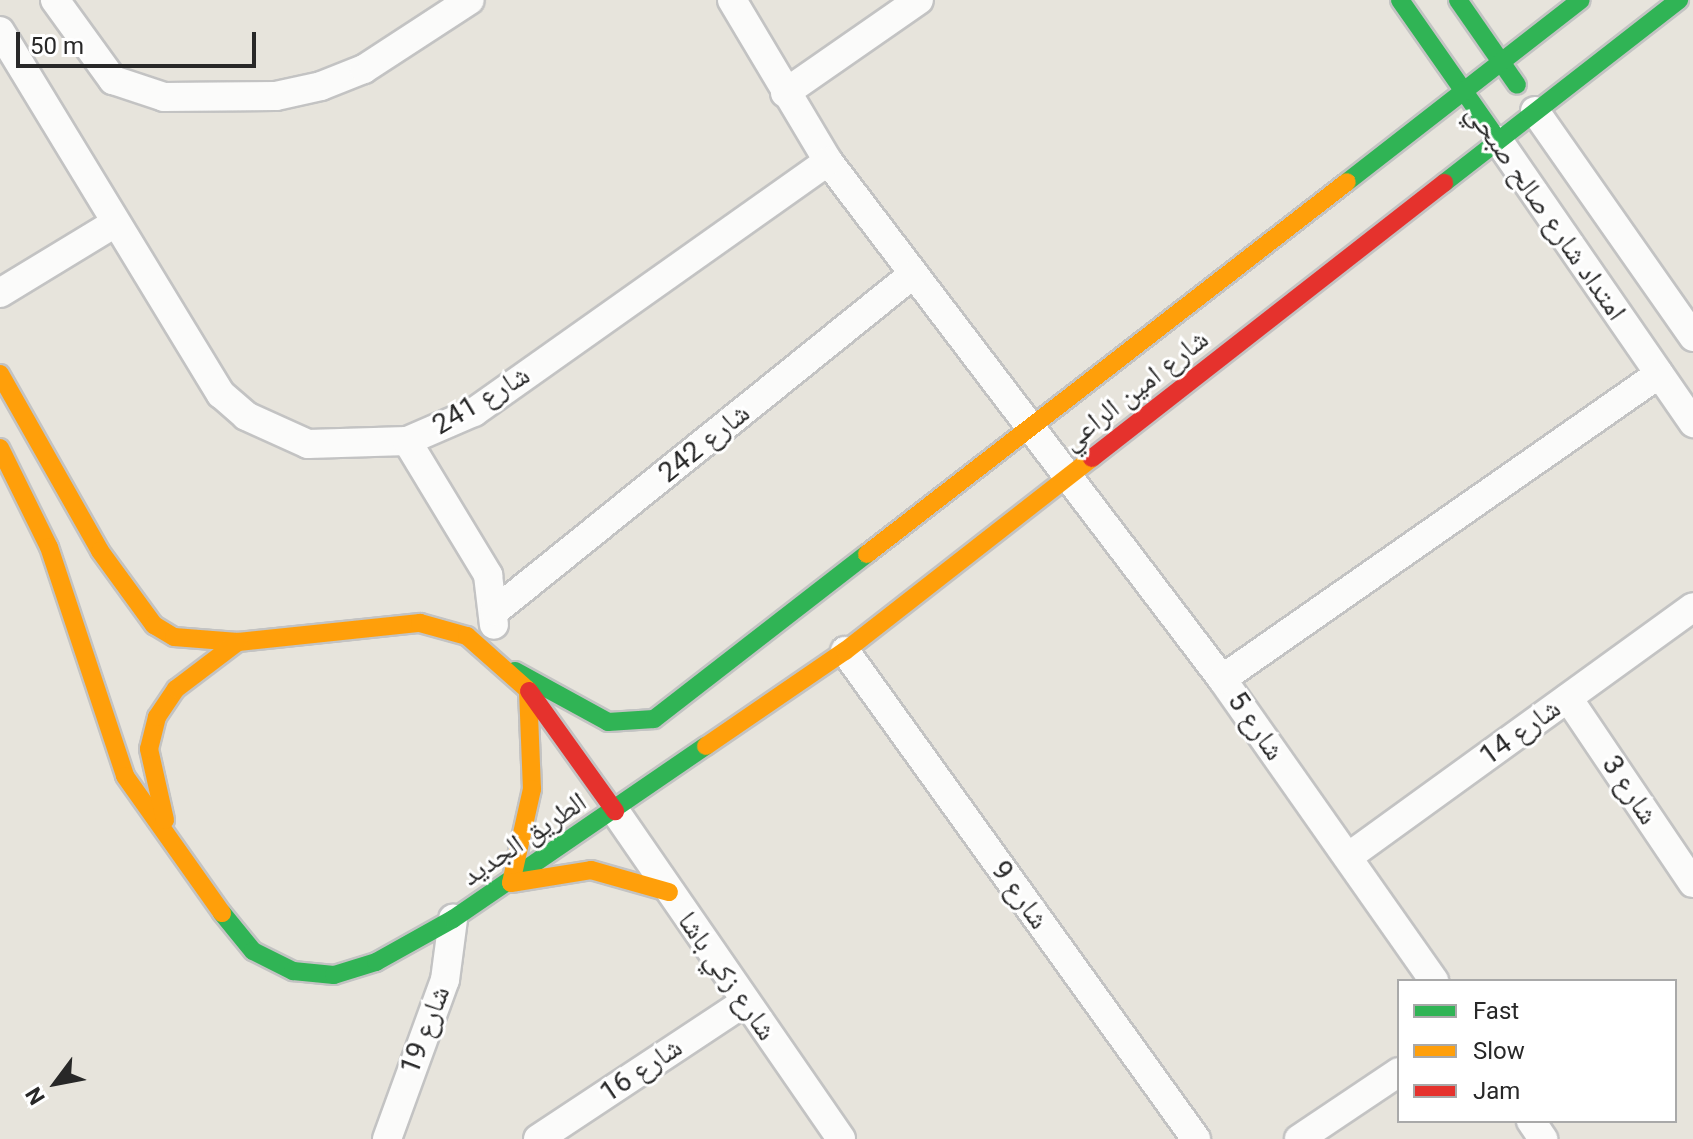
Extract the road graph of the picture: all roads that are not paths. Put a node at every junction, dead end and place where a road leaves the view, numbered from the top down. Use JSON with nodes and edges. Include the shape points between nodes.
{"nodes":[{"id":1,"x":55,"y":0,"type":"edge"},
{"id":2,"x":470,"y":0,"type":"edge"},
{"id":3,"x":732,"y":0,"type":"edge"},
{"id":4,"x":919,"y":0,"type":"edge"},
{"id":5,"x":1400,"y":0,"type":"edge"},
{"id":6,"x":1458,"y":0,"type":"edge"},
{"id":7,"x":1581,"y":0,"type":"edge"},
{"id":8,"x":1679,"y":0,"type":"edge"},
{"id":9,"x":0,"y":31,"type":"edge"},
{"id":10,"x":1501,"y":62,"type":"junction"},
{"id":11,"x":1462,"y":90,"type":"junction"},
{"id":12,"x":785,"y":93,"type":"junction"},
{"id":13,"x":1535,"y":111,"type":"junction"},
{"id":14,"x":1498,"y":140,"type":"junction"},
{"id":15,"x":828,"y":161,"type":"junction"},
{"id":16,"x":115,"y":223,"type":"junction"},
{"id":17,"x":912,"y":275,"type":"junction"},
{"id":18,"x":0,"y":293,"type":"edge"},
{"id":19,"x":1693,"y":337,"type":"edge"},
{"id":20,"x":0,"y":374,"type":"edge"},
{"id":21,"x":1659,"y":374,"type":"junction"},
{"id":22,"x":1693,"y":423,"type":"edge"},
{"id":23,"x":1032,"y":425,"type":"junction"},
{"id":24,"x":407,"y":441,"type":"junction"},
{"id":25,"x":0,"y":448,"type":"edge"},
{"id":26,"x":1070,"y":477,"type":"junction"},
{"id":27,"x":1693,"y":607,"type":"edge"},
{"id":28,"x":495,"y":611,"type":"junction"},
{"id":29,"x":238,"y":642,"type":"junction"},
{"id":30,"x":487,"y":649,"type":"junction"},
{"id":31,"x":845,"y":651,"type":"junction"},
{"id":32,"x":515,"y":671,"type":"junction"},
{"id":33,"x":1222,"y":679,"type":"junction"},
{"id":34,"x":528,"y":690,"type":"junction"},
{"id":35,"x":1568,"y":698,"type":"junction"},
{"id":36,"x":615,"y":811,"type":"junction"},
{"id":37,"x":1348,"y":857,"type":"junction"},
{"id":38,"x":180,"y":861,"type":"junction"},
{"id":39,"x":511,"y":883,"type":"junction"},
{"id":40,"x":1693,"y":883,"type":"edge"},
{"id":41,"x":669,"y":892,"type":"junction"},
{"id":42,"x":453,"y":919,"type":"junction"},
{"id":43,"x":1433,"y":979,"type":"edge"},
{"id":44,"x":745,"y":1002,"type":"junction"},
{"id":45,"x":1397,"y":1073,"type":"edge"},
{"id":46,"x":387,"y":1139,"type":"edge"},
{"id":47,"x":538,"y":1139,"type":"edge"},
{"id":48,"x":841,"y":1139,"type":"edge"},
{"id":49,"x":1196,"y":1139,"type":"edge"},
{"id":50,"x":1299,"y":1139,"type":"edge"}],
"edges":[{"from":1,"to":2,"type":"street","via":[[113,80],[137,93],[212,97],[276,96],[321,86],[364,69]]},
{"from":3,"to":12,"type":"street","name":"شارع 5"},
{"from":4,"to":12,"type":"street"},
{"from":5,"to":11,"type":"street","name":"امتداد شارع صالح صبحي"},
{"from":6,"to":10,"type":"street","name":"امتداد شارع صالح صبحي"},
{"from":7,"to":10,"type":"street","name":"شارع امين الراعي"},
{"from":8,"to":13,"type":"street","name":"شارع امين الراعي"},
{"from":9,"to":16,"type":"street","name":"شارع 241"},
{"from":10,"to":11,"type":"street","name":"شارع امين الراعي"},
{"from":10,"to":13,"type":"street","name":"امتداد شارع صالح صبحي"},
{"from":11,"to":14,"type":"street","name":"امتداد شارع صالح صبحي"},
{"from":11,"to":23,"type":"street","name":"شارع امين الراعي"},
{"from":12,"to":15,"type":"street","name":"شارع 5"},
{"from":13,"to":14,"type":"street","name":"شارع امين الراعي"},
{"from":13,"to":19,"type":"street","name":"امتداد شارع صالح صبحي"},
{"from":14,"to":21,"type":"street","name":"امتداد شارع صالح صبحي"},
{"from":14,"to":26,"type":"street","name":"شارع امين الراعي"},
{"from":15,"to":17,"type":"street","name":"شارع 5"},
{"from":15,"to":24,"type":"street","name":"شارع 241","via":[[474,412]]},
{"from":16,"to":18,"type":"street"},
{"from":16,"to":24,"type":"street","name":"شارع 241","via":[[201,367],[246,416],[308,444]]},
{"from":17,"to":23,"type":"street","name":"شارع 5"},
{"from":17,"to":28,"type":"street","name":"شارع 242"},
{"from":20,"to":29,"type":"street","name":"الطريق الجديد","via":[[100,551],[154,625],[174,637]]},
{"from":21,"to":22,"type":"street","name":"امتداد شارع صالح صبحي"},
{"from":21,"to":33,"type":"street"},
{"from":23,"to":26,"type":"street","name":"شارع 5"},
{"from":23,"to":32,"type":"street","name":"شارع امين الراعي","via":[[654,719],[608,722]]},
{"from":24,"to":28,"type":"street","via":[[479,558]]},
{"from":25,"to":38,"type":"street","name":"الطريق الجديد","via":[[49,547],[125,776]]},
{"from":26,"to":31,"type":"street","name":"شارع امين الراعي"},
{"from":26,"to":33,"type":"street","name":"شارع 5"},
{"from":27,"to":35,"type":"street","name":"شارع 14"},
{"from":28,"to":30,"type":"street"},
{"from":29,"to":30,"type":"street","name":"الطريق الجديد","via":[[420,623]]},
{"from":29,"to":38,"type":"street","via":[[176,689],[157,717],[149,749]]},
{"from":30,"to":32,"type":"street","name":"الطريق الجديد"},
{"from":31,"to":36,"type":"street","name":"شارع امين الراعي"},
{"from":31,"to":49,"type":"street","name":"شارع 9"},
{"from":32,"to":34,"type":"street","name":"الطريق الجديد"},
{"from":33,"to":37,"type":"street","name":"شارع 5"},
{"from":34,"to":36,"type":"street","name":"الطريق الجديد"},
{"from":34,"to":39,"type":"street","via":[[532,789]]},
{"from":35,"to":37,"type":"street","name":"شارع 14"},
{"from":35,"to":40,"type":"street","name":"شارع 3"},
{"from":36,"to":39,"type":"street","name":"الطريق الجديد"},
{"from":36,"to":41,"type":"street","name":"شارع زكي باشا"},
{"from":37,"to":43,"type":"street","name":"شارع 5"},
{"from":38,"to":42,"type":"street","name":"الطريق الجديد","via":[[253,951],[293,971],[334,975],[376,962]]},
{"from":39,"to":41,"type":"street","via":[[591,870]]},
{"from":39,"to":42,"type":"street","name":"الطريق الجديد"},
{"from":41,"to":44,"type":"street","name":"شارع زكي باشا"},
{"from":42,"to":46,"type":"street","name":"شارع 19","via":[[445,980]]},
{"from":44,"to":47,"type":"street","name":"شارع 16"},
{"from":44,"to":48,"type":"street","name":"شارع زكي باشا"},
{"from":45,"to":50,"type":"street"}]}
